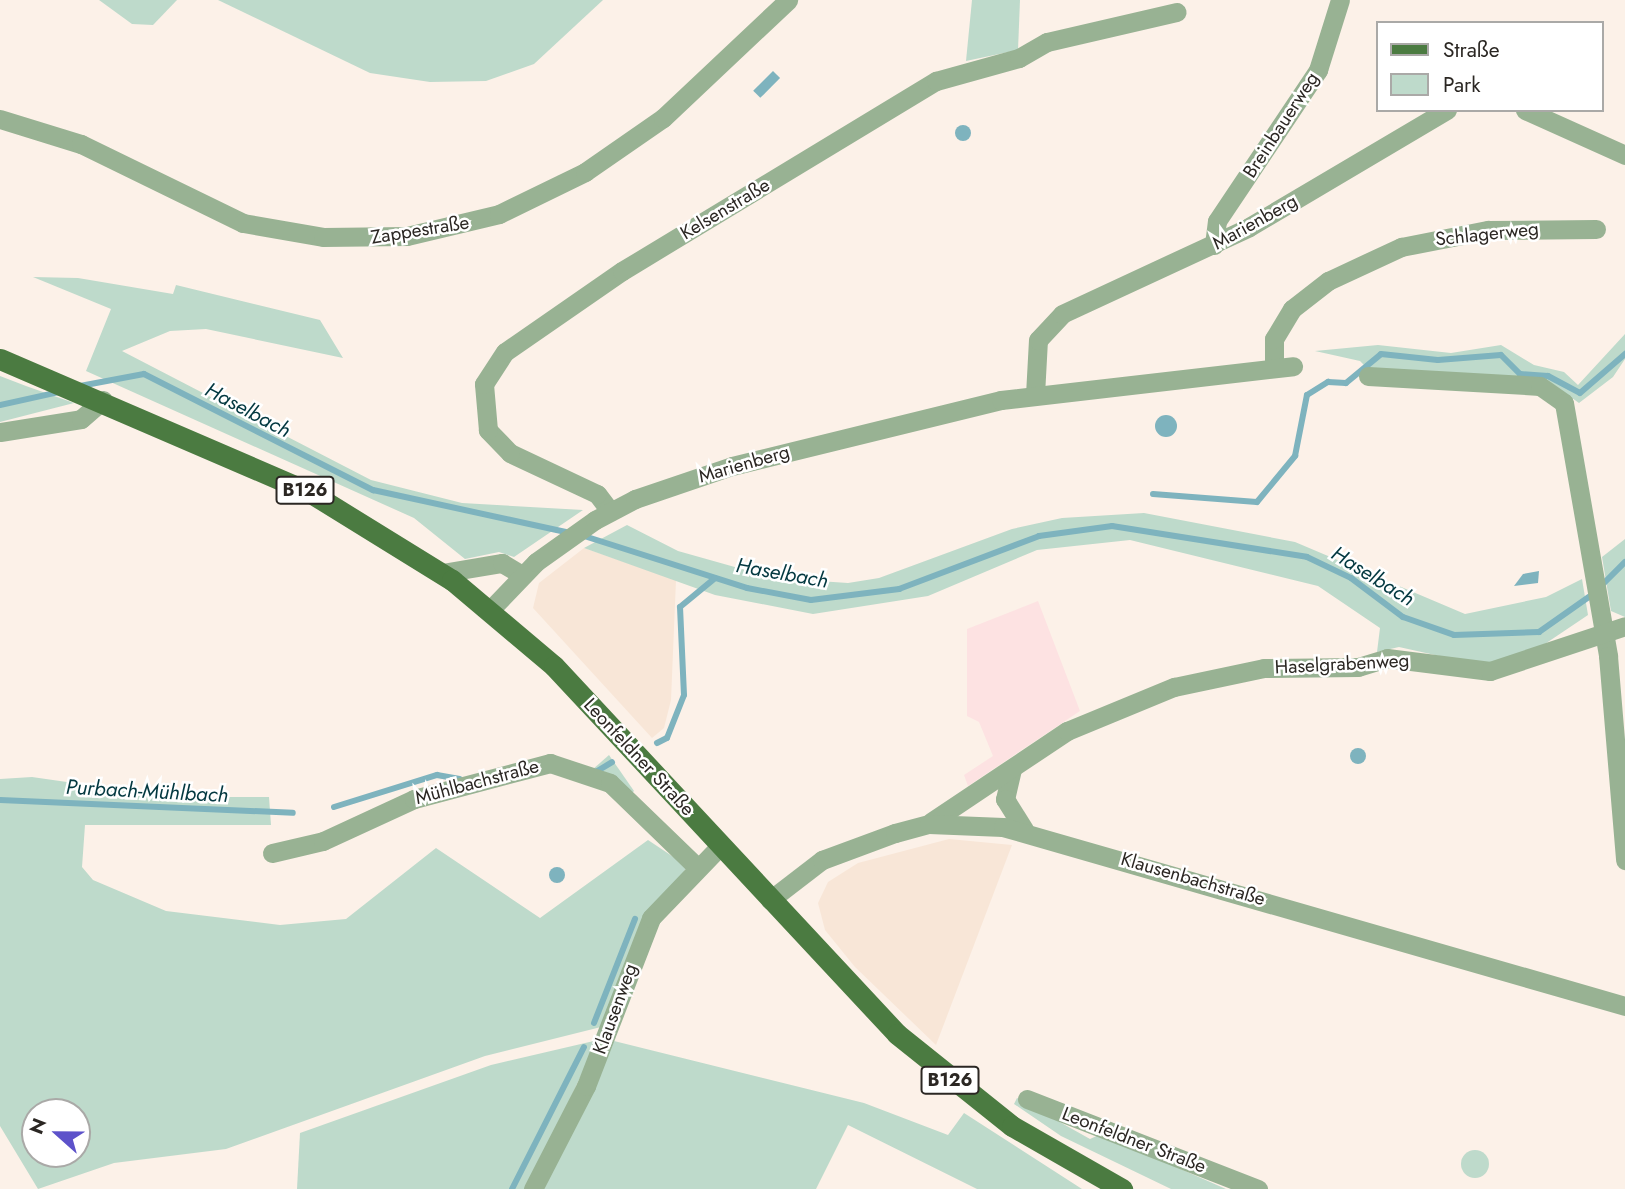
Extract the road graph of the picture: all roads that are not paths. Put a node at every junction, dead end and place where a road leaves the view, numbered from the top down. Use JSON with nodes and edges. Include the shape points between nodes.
{"nodes":[{"id":1,"x":788,"y":0,"type":"edge"},
{"id":2,"x":1340,"y":0,"type":"edge"},
{"id":3,"x":1177,"y":12,"type":"dead end"},
{"id":4,"x":1444,"y":112,"type":"edge"},
{"id":5,"x":1529,"y":112,"type":"edge"},
{"id":6,"x":0,"y":119,"type":"edge"},
{"id":7,"x":1625,"y":155,"type":"edge"},
{"id":8,"x":1597,"y":229,"type":"dead end"},
{"id":9,"x":1214,"y":245,"type":"junction"},
{"id":10,"x":0,"y":359,"type":"edge"},
{"id":11,"x":1283,"y":367,"type":"joint"},
{"id":12,"x":1368,"y":376,"type":"dead end"},
{"id":13,"x":1035,"y":395,"type":"junction"},
{"id":14,"x":94,"y":396,"type":"junction"},
{"id":15,"x":0,"y":432,"type":"edge"},
{"id":16,"x":603,"y":516,"type":"junction"},
{"id":17,"x":442,"y":573,"type":"junction"},
{"id":18,"x":522,"y":575,"type":"junction"},
{"id":19,"x":490,"y":610,"type":"junction"},
{"id":20,"x":1625,"y":626,"type":"edge"},
{"id":21,"x":1604,"y":632,"type":"junction"},
{"id":22,"x":1012,"y":769,"type":"junction"},
{"id":23,"x":929,"y":824,"type":"junction"},
{"id":24,"x":1024,"y":830,"type":"junction"},
{"id":25,"x":720,"y":846,"type":"junction"},
{"id":26,"x":272,"y":853,"type":"dead end"},
{"id":27,"x":1625,"y":860,"type":"edge"},
{"id":28,"x":697,"y":867,"type":"junction"},
{"id":29,"x":770,"y":900,"type":"junction"},
{"id":30,"x":1625,"y":1006,"type":"edge"},
{"id":31,"x":1027,"y":1099,"type":"dead end"},
{"id":32,"x":1245,"y":1187,"type":"edge"},
{"id":33,"x":533,"y":1189,"type":"edge"},
{"id":34,"x":1122,"y":1189,"type":"edge"}],
"edges":[{"from":1,"to":6,"type":"street","name":"Zappestraße","via":[[663,118],[585,172],[499,214],[407,236],[323,237],[243,223],[81,144]]},
{"from":2,"to":9,"type":"street","name":"Breinbauerweg","via":[[1318,70],[1217,221]]},
{"from":3,"to":16,"type":"street","name":"Kelsenstraße","via":[[1047,42],[1018,58],[936,80],[610,278],[505,352],[484,384],[488,430],[510,453],[587,487]]},
{"from":4,"to":9,"type":"street","name":"Marienberg"},
{"from":5,"to":7,"type":"street"},
{"from":8,"to":11,"type":"street","name":"Schlagerweg","via":[[1460,233],[1369,260],[1292,309],[1274,339]]},
{"from":9,"to":13,"type":"street","name":"Marienberg","via":[[1049,325],[1033,357]]},
{"from":10,"to":14,"type":"main road","name":"Leonfeldner Straße","number":"B126"},
{"from":11,"to":13,"type":"street","name":"Marienberg"},
{"from":12,"to":21,"type":"street","via":[[1540,386],[1558,394],[1567,415]]},
{"from":13,"to":16,"type":"street","name":"Marienberg","via":[[741,464]]},
{"from":14,"to":15,"type":"street","via":[[81,419]]},
{"from":14,"to":17,"type":"main road","name":"Leonfeldner Straße","number":"B126","via":[[311,493]]},
{"from":16,"to":18,"type":"street","name":"Marienberg","via":[[549,551]]},
{"from":17,"to":18,"type":"street","via":[[502,563]]},
{"from":17,"to":19,"type":"main road","name":"Leonfeldner Straße","number":"B126"},
{"from":18,"to":19,"type":"street","name":"Marienberg"},
{"from":19,"to":25,"type":"main road","name":"Leonfeldner Straße","number":"B126","via":[[554,666]]},
{"from":20,"to":21,"type":"street","name":"Haselgrabenweg"},
{"from":21,"to":22,"type":"street","name":"Haselgrabenweg","via":[[1490,671],[1403,657],[1358,667],[1292,665],[1217,676],[1101,713]]},
{"from":21,"to":27,"type":"street"},
{"from":22,"to":23,"type":"street","name":"Haselgrabenweg"},
{"from":22,"to":24,"type":"street","via":[[1006,799]]},
{"from":23,"to":24,"type":"street","name":"Klausenbachstraße"},
{"from":23,"to":29,"type":"street","name":"Klausenbachstraße","via":[[822,860]]},
{"from":24,"to":30,"type":"street","name":"Klausenbachstraße"},
{"from":25,"to":28,"type":"street","name":"Klausenweg"},
{"from":25,"to":29,"type":"main road","name":"Leonfeldner Straße","number":"B126"},
{"from":26,"to":28,"type":"street","name":"Mühlbachstraße","via":[[327,840],[414,799],[550,763],[593,775]]},
{"from":28,"to":33,"type":"street","name":"Klausenweg","via":[[648,924],[586,1086]]},
{"from":29,"to":34,"type":"main road","name":"Leonfeldner Straße","number":"B126","via":[[882,1020],[954,1084],[1012,1126]]},
{"from":31,"to":32,"type":"street","name":"Leonfeldner Straße"}]}
